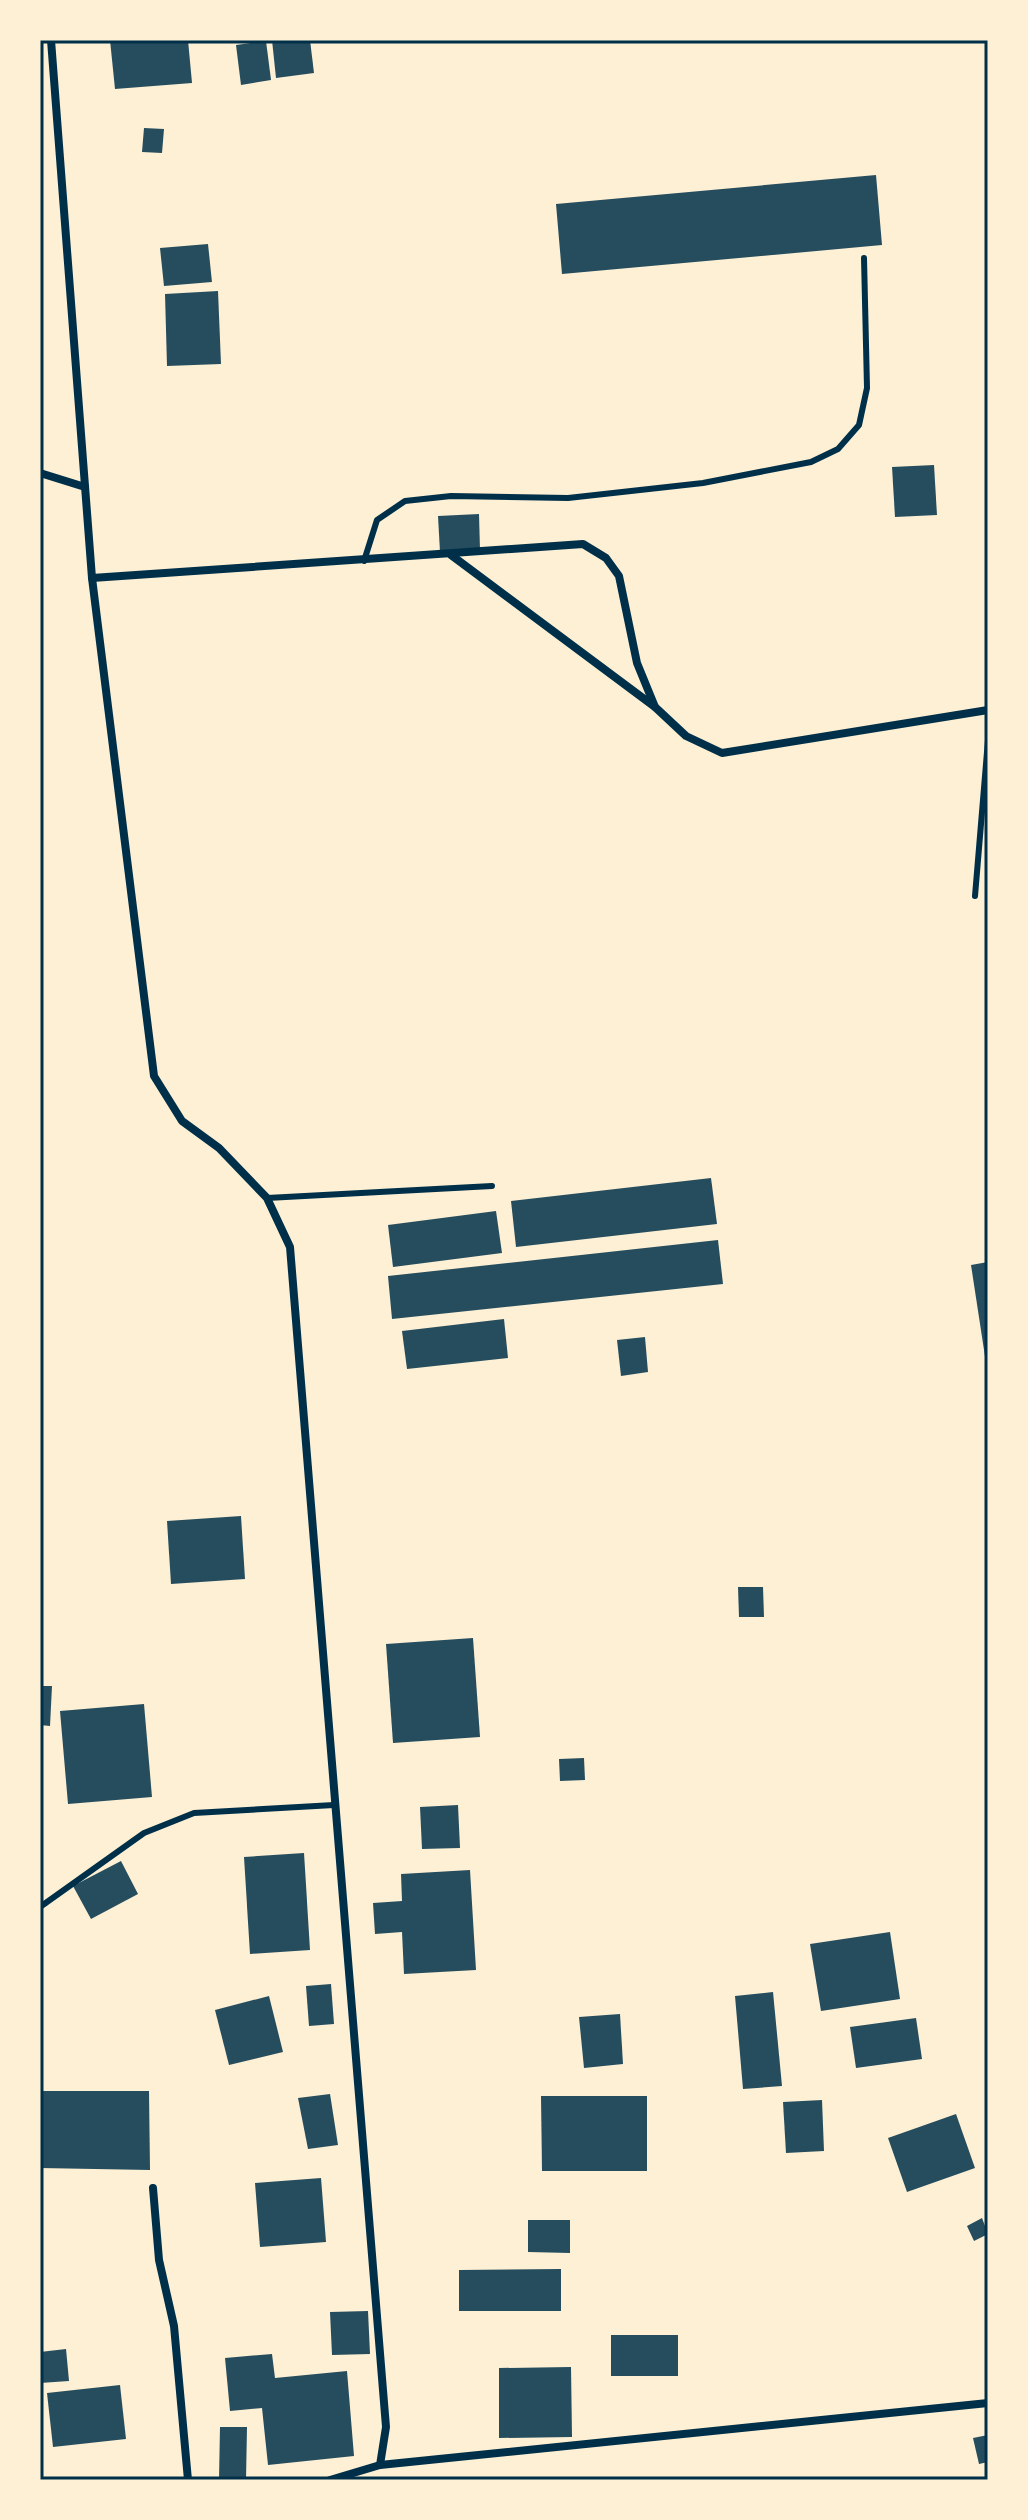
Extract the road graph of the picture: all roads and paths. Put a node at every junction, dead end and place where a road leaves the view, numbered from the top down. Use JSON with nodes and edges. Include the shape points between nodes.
{"nodes":[{"id":1,"x":51,"y":40,"type":"edge"},
{"id":2,"x":864,"y":258,"type":"dead end"},
{"id":3,"x":40,"y":473,"type":"edge"},
{"id":4,"x":85,"y":487,"type":"junction"},
{"id":5,"x":450,"y":554,"type":"junction"},
{"id":6,"x":364,"y":561,"type":"junction"},
{"id":7,"x":92,"y":578,"type":"junction"},
{"id":8,"x":655,"y":707,"type":"junction"},
{"id":9,"x":988,"y":710,"type":"edge"},
{"id":10,"x":988,"y":740,"type":"edge"},
{"id":11,"x":975,"y":896,"type":"dead end"},
{"id":12,"x":492,"y":1186,"type":"dead end"},
{"id":13,"x":267,"y":1198,"type":"junction"},
{"id":14,"x":334,"y":1805,"type":"junction"},
{"id":15,"x":40,"y":1907,"type":"edge"},
{"id":16,"x":153,"y":2188,"type":"dead end"},
{"id":17,"x":988,"y":2403,"type":"edge"},
{"id":18,"x":380,"y":2465,"type":"junction"},
{"id":19,"x":188,"y":2480,"type":"edge"},
{"id":20,"x":330,"y":2480,"type":"edge"}],
"edges":[{"from":1,"to":4,"type":"street"},
{"from":2,"to":6,"type":"lane","via":[[867,388],[859,425],[838,449],[811,462],[703,483],[568,498],[451,496],[405,501],[377,520]]},
{"from":3,"to":4,"type":"street"},
{"from":4,"to":7,"type":"street"},
{"from":5,"to":6,"type":"street"},
{"from":5,"to":8,"type":"street"},
{"from":5,"to":8,"type":"street","via":[[583,544],[606,558],[619,576],[637,663]]},
{"from":6,"to":7,"type":"street"},
{"from":7,"to":13,"type":"street","via":[[154,1076],[182,1121],[219,1148]]},
{"from":8,"to":9,"type":"street","via":[[686,736],[722,753]]},
{"from":10,"to":11,"type":"lane"},
{"from":12,"to":13,"type":"lane"},
{"from":13,"to":14,"type":"street","via":[[290,1247]]},
{"from":14,"to":15,"type":"lane","via":[[194,1813],[144,1833]]},
{"from":14,"to":18,"type":"street","via":[[386,2427]]},
{"from":16,"to":19,"type":"street","via":[[159,2260],[174,2326]]},
{"from":17,"to":18,"type":"street"},
{"from":18,"to":20,"type":"street"}]}
